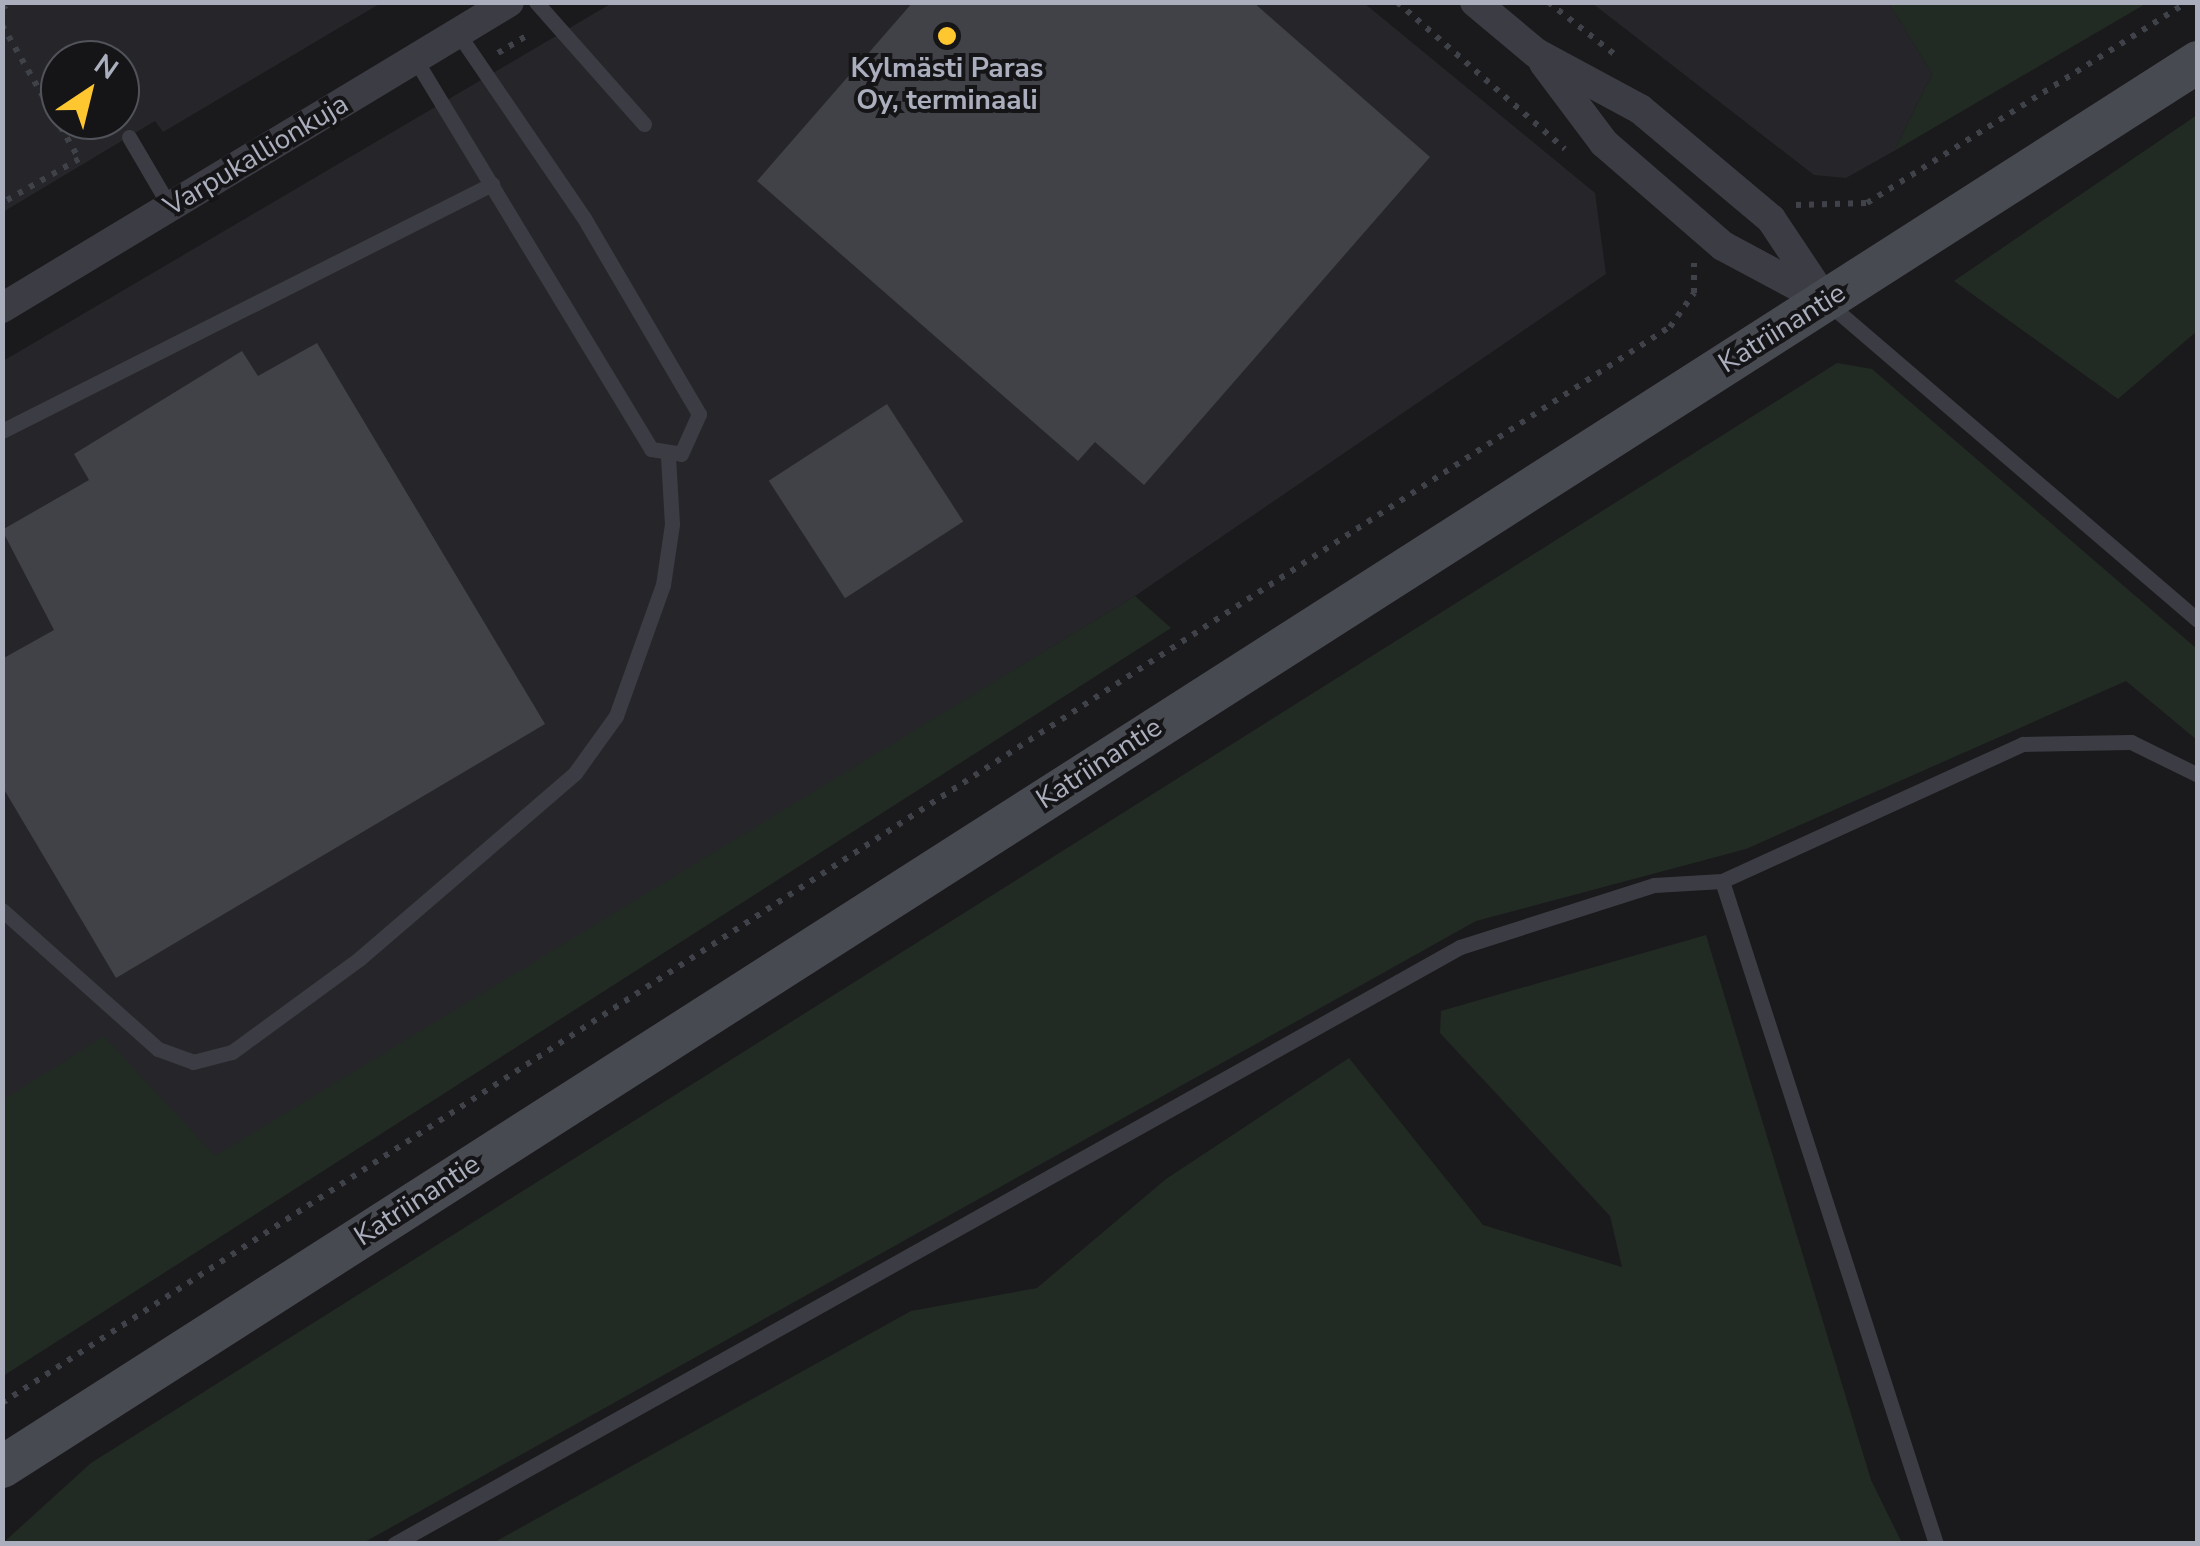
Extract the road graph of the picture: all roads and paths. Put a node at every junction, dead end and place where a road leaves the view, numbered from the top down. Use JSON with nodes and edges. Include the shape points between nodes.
{"nodes":[{"id":1,"x":12,"y":2,"type":"edge"},
{"id":2,"x":509,"y":2,"type":"edge"},
{"id":3,"x":536,"y":2,"type":"edge"},
{"id":4,"x":1397,"y":2,"type":"edge"},
{"id":5,"x":1475,"y":2,"type":"edge"},
{"id":6,"x":2188,"y":2,"type":"edge"},
{"id":7,"x":2,"y":8,"type":"edge"},
{"id":8,"x":2,"y":25,"type":"edge"},
{"id":9,"x":458,"y":34,"type":"junction"},
{"id":10,"x":1536,"y":53,"type":"junction"},
{"id":11,"x":415,"y":59,"type":"junction"},
{"id":12,"x":2198,"y":62,"type":"edge"},
{"id":13,"x":644,"y":124,"type":"dead end"},
{"id":14,"x":130,"y":140,"type":"edge"},
{"id":15,"x":1574,"y":158,"type":"dead end"},
{"id":16,"x":492,"y":184,"type":"junction"},
{"id":17,"x":2,"y":204,"type":"edge"},
{"id":18,"x":170,"y":207,"type":"junction"},
{"id":19,"x":1771,"y":219,"type":"junction"},
{"id":20,"x":1723,"y":246,"type":"junction"},
{"id":21,"x":1684,"y":256,"type":"dead end"},
{"id":22,"x":1690,"y":266,"type":"junction"},
{"id":23,"x":1825,"y":300,"type":"junction"},
{"id":24,"x":2,"y":308,"type":"edge"},
{"id":25,"x":2,"y":432,"type":"edge"},
{"id":26,"x":668,"y":457,"type":"junction"},
{"id":27,"x":2198,"y":620,"type":"edge"},
{"id":28,"x":2198,"y":775,"type":"edge"},
{"id":29,"x":1722,"y":881,"type":"junction"},
{"id":30,"x":2,"y":910,"type":"edge"},
{"id":31,"x":2,"y":1403,"type":"edge"},
{"id":32,"x":2,"y":1466,"type":"edge"},
{"id":33,"x":394,"y":1544,"type":"edge"},
{"id":34,"x":1936,"y":1544,"type":"edge"}],
"edges":[{"from":1,"to":7,"type":"path"},
{"from":2,"to":9,"type":"street","name":"Varpukallionkuja"},
{"from":3,"to":13,"type":"lane"},
{"from":4,"to":15,"type":"path"},
{"from":5,"to":10,"type":"street"},
{"from":6,"to":19,"type":"path","via":[[1867,203],[1803,200]]},
{"from":8,"to":17,"type":"path","via":[[79,159]]},
{"from":9,"to":11,"type":"street","name":"Varpukallionkuja"},
{"from":9,"to":26,"type":"lane","via":[[584,218],[699,414],[691,442]]},
{"from":10,"to":19,"type":"street","via":[[1640,109]]},
{"from":10,"to":20,"type":"street","via":[[1604,143]]},
{"from":11,"to":16,"type":"lane"},
{"from":11,"to":18,"type":"street","name":"Varpukallionkuja"},
{"from":12,"to":23,"type":"main road","name":"Katriinantie"},
{"from":14,"to":18,"type":"lane"},
{"from":16,"to":25,"type":"lane"},
{"from":16,"to":26,"type":"lane","via":[[651,449]]},
{"from":18,"to":24,"type":"street","name":"Varpukallionkuja"},
{"from":19,"to":23,"type":"street"},
{"from":20,"to":22,"type":"path"},
{"from":20,"to":23,"type":"street"},
{"from":21,"to":22,"type":"path"},
{"from":22,"to":31,"type":"path","via":[[1694,293],[1670,327]]},
{"from":23,"to":27,"type":"lane"},
{"from":23,"to":32,"type":"main road","name":"Katriinantie"},
{"from":26,"to":30,"type":"lane","via":[[672,524],[663,584],[616,716],[575,772],[359,959],[232,1052],[192,1062],[136,1034]]},
{"from":28,"to":29,"type":"lane","via":[[2131,742],[2023,744]]},
{"from":29,"to":33,"type":"lane","via":[[1654,885],[1460,946]]},
{"from":29,"to":34,"type":"lane"}]}
